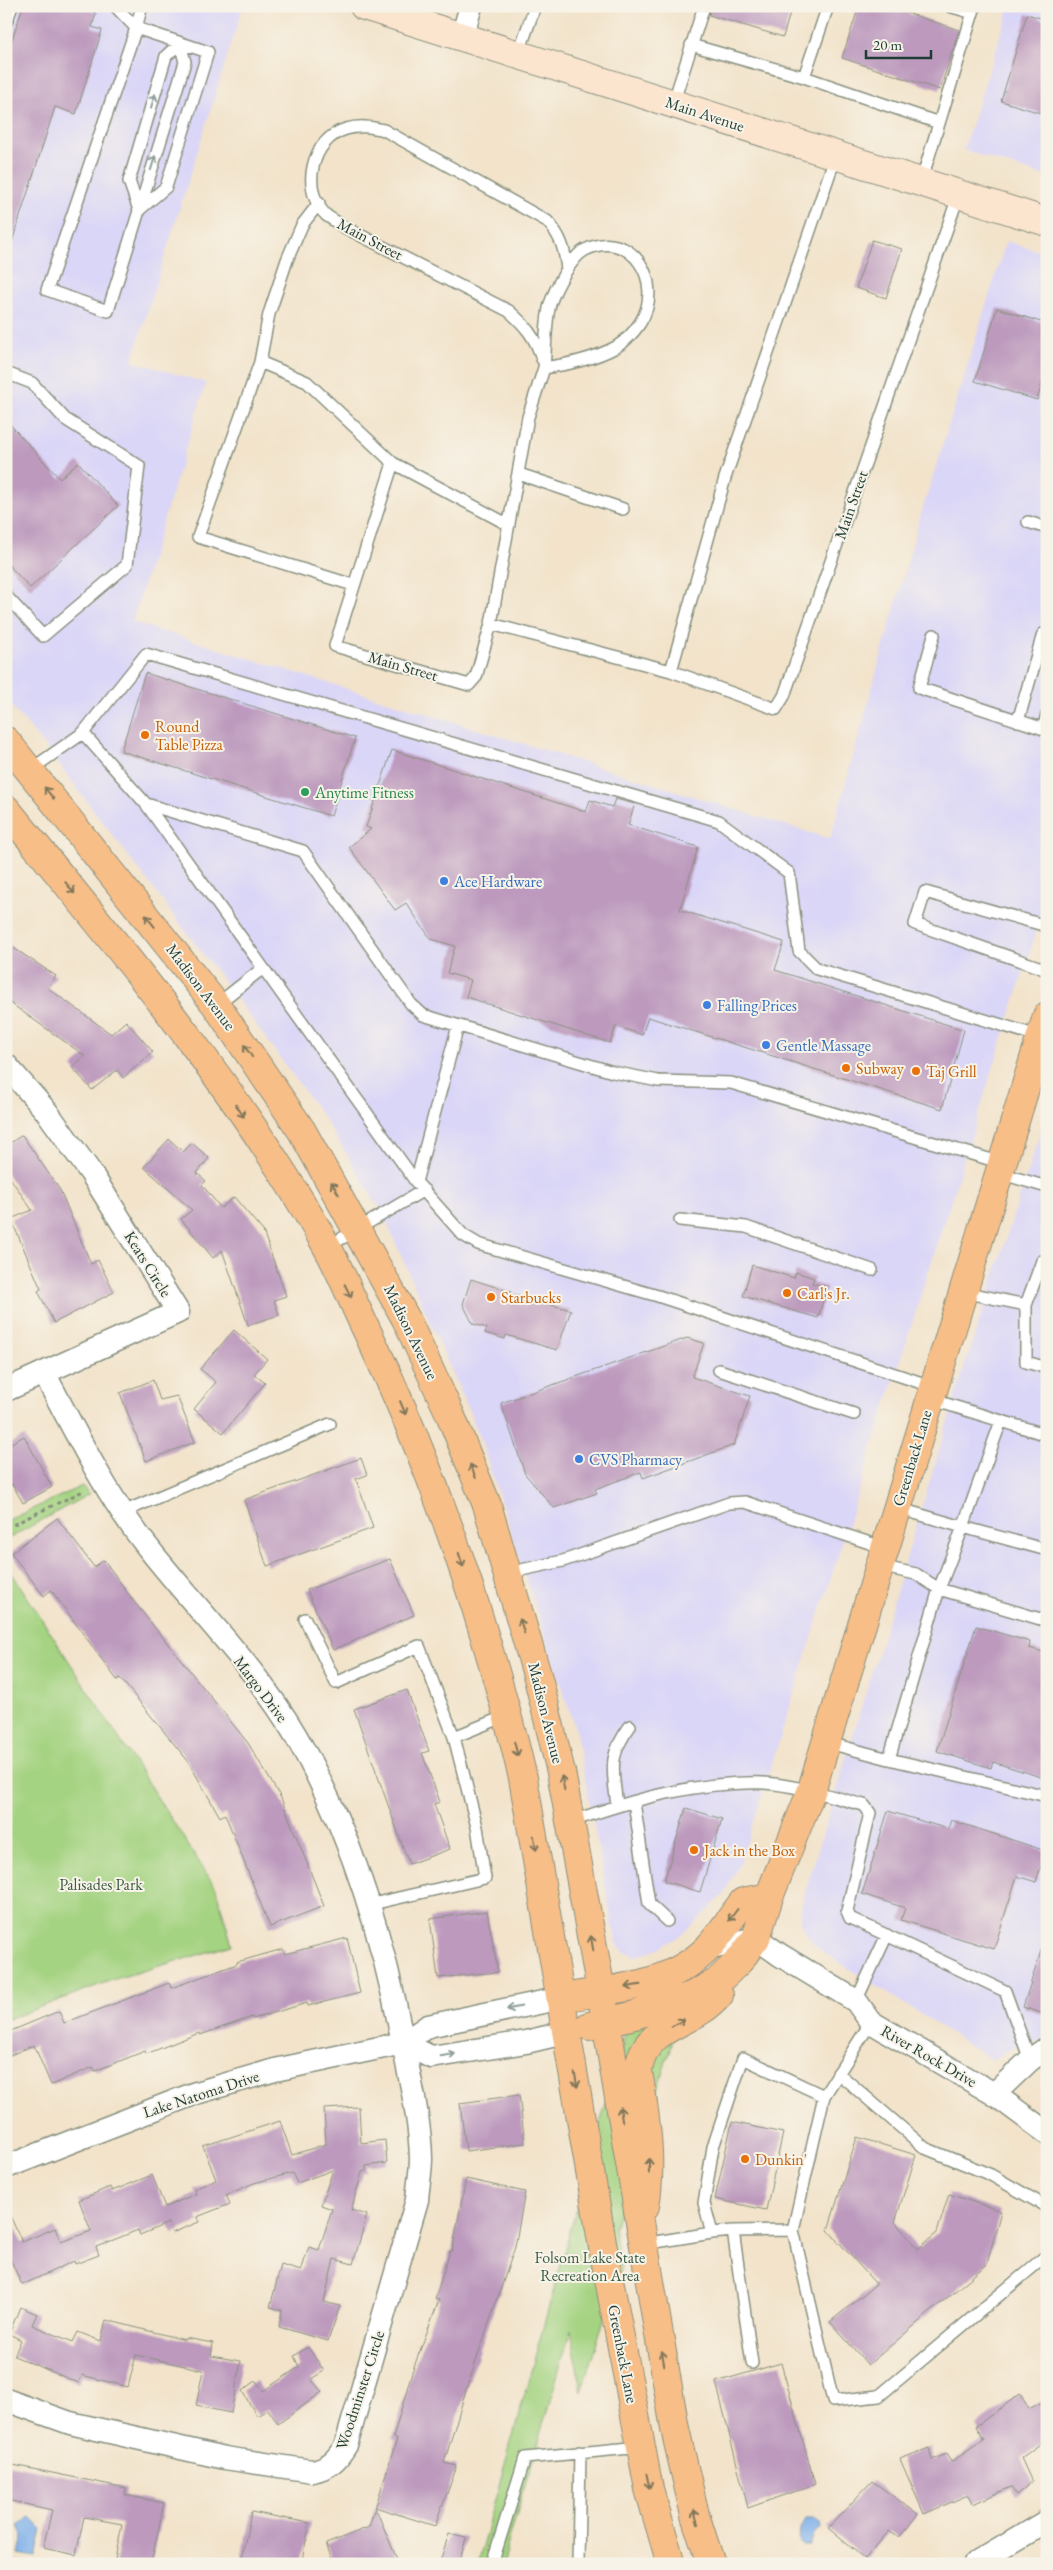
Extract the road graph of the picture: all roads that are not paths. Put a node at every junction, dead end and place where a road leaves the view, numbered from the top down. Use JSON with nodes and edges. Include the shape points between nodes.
{"nodes":[{"id":1,"x":12,"y":6,"type":"edge"},
{"id":2,"x":115,"y":6,"type":"edge"},
{"id":3,"x":142,"y":6,"type":"edge"},
{"id":4,"x":364,"y":6,"type":"edge"},
{"id":5,"x":471,"y":6,"type":"edge"},
{"id":6,"x":704,"y":6,"type":"edge"},
{"id":7,"x":828,"y":6,"type":"edge"},
{"id":8,"x":949,"y":6,"type":"edge"},
{"id":9,"x":974,"y":10,"type":"edge"},
{"id":10,"x":533,"y":12,"type":"dead end"},
{"id":11,"x":6,"y":23,"type":"edge"},
{"id":12,"x":136,"y":28,"type":"junction"},
{"id":13,"x":462,"y":37,"type":"junction"},
{"id":14,"x":180,"y":43,"type":"junction"},
{"id":15,"x":691,"y":45,"type":"junction"},
{"id":16,"x":518,"y":55,"type":"junction"},
{"id":17,"x":804,"y":77,"type":"junction"},
{"id":18,"x":673,"y":104,"type":"junction"},
{"id":19,"x":939,"y":123,"type":"junction"},
{"id":20,"x":836,"y":156,"type":"junction"},
{"id":21,"x":921,"y":182,"type":"junction"},
{"id":22,"x":959,"y":194,"type":"junction"},
{"id":23,"x":318,"y":203,"type":"junction"},
{"id":24,"x":139,"y":210,"type":"junction"},
{"id":25,"x":1047,"y":222,"type":"edge"},
{"id":26,"x":567,"y":270,"type":"junction"},
{"id":27,"x":260,"y":362,"type":"junction"},
{"id":28,"x":544,"y":368,"type":"junction"},
{"id":29,"x":6,"y":372,"type":"edge"},
{"id":30,"x":393,"y":462,"type":"junction"},
{"id":31,"x":519,"y":474,"type":"junction"},
{"id":32,"x":623,"y":508,"type":"dead end"},
{"id":33,"x":1028,"y":522,"type":"dead end"},
{"id":34,"x":509,"y":526,"type":"junction"},
{"id":35,"x":1047,"y":528,"type":"edge"},
{"id":36,"x":353,"y":585,"type":"junction"},
{"id":37,"x":6,"y":596,"type":"edge"},
{"id":38,"x":491,"y":624,"type":"junction"},
{"id":39,"x":934,"y":635,"type":"dead end"},
{"id":40,"x":1047,"y":635,"type":"edge"},
{"id":41,"x":671,"y":671,"type":"junction"},
{"id":42,"x":1047,"y":715,"type":"edge"},
{"id":43,"x":1018,"y":721,"type":"junction"},
{"id":44,"x":1045,"y":730,"type":"edge"},
{"id":45,"x":82,"y":733,"type":"junction"},
{"id":46,"x":6,"y":741,"type":"edge"},
{"id":47,"x":30,"y":770,"type":"junction"},
{"id":48,"x":146,"y":804,"type":"junction"},
{"id":49,"x":6,"y":809,"type":"edge"},
{"id":50,"x":1047,"y":926,"type":"edge"},
{"id":51,"x":263,"y":968,"type":"junction"},
{"id":52,"x":1047,"y":970,"type":"edge"},
{"id":53,"x":216,"y":1005,"type":"junction"},
{"id":54,"x":1045,"y":1023,"type":"edge"},
{"id":55,"x":458,"y":1026,"type":"junction"},
{"id":56,"x":6,"y":1065,"type":"edge"},
{"id":57,"x":1001,"y":1168,"type":"junction"},
{"id":58,"x":420,"y":1186,"type":"junction"},
{"id":59,"x":1047,"y":1187,"type":"edge"},
{"id":60,"x":680,"y":1220,"type":"dead end"},
{"id":61,"x":359,"y":1230,"type":"junction"},
{"id":62,"x":327,"y":1247,"type":"junction"},
{"id":63,"x":1047,"y":1263,"type":"edge"},
{"id":64,"x":872,"y":1270,"type":"dead end"},
{"id":65,"x":962,"y":1292,"type":"junction"},
{"id":66,"x":1026,"y":1305,"type":"junction"},
{"id":67,"x":1047,"y":1368,"type":"edge"},
{"id":68,"x":719,"y":1370,"type":"dead end"},
{"id":69,"x":44,"y":1373,"type":"junction"},
{"id":70,"x":6,"y":1390,"type":"edge"},
{"id":71,"x":932,"y":1393,"type":"junction"},
{"id":72,"x":854,"y":1414,"type":"dead end"},
{"id":73,"x":1001,"y":1421,"type":"junction"},
{"id":74,"x":330,"y":1424,"type":"dead end"},
{"id":75,"x":1047,"y":1435,"type":"edge"},
{"id":76,"x":897,"y":1508,"type":"junction"},
{"id":77,"x":123,"y":1512,"type":"junction"},
{"id":78,"x":963,"y":1527,"type":"junction"},
{"id":79,"x":1047,"y":1550,"type":"edge"},
{"id":80,"x":882,"y":1557,"type":"junction"},
{"id":81,"x":506,"y":1574,"type":"junction"},
{"id":82,"x":939,"y":1589,"type":"junction"},
{"id":83,"x":305,"y":1619,"type":"dead end"},
{"id":84,"x":1047,"y":1621,"type":"edge"},
{"id":85,"x":508,"y":1715,"type":"junction"},
{"id":86,"x":630,"y":1726,"type":"dead end"},
{"id":87,"x":454,"y":1738,"type":"junction"},
{"id":88,"x":826,"y":1742,"type":"junction"},
{"id":89,"x":889,"y":1760,"type":"junction"},
{"id":90,"x":811,"y":1792,"type":"junction"},
{"id":91,"x":1047,"y":1796,"type":"edge"},
{"id":92,"x":634,"y":1802,"type":"junction"},
{"id":93,"x":617,"y":1806,"type":"junction"},
{"id":94,"x":570,"y":1822,"type":"junction"},
{"id":95,"x":769,"y":1897,"type":"junction"},
{"id":96,"x":368,"y":1905,"type":"junction"},
{"id":97,"x":667,"y":1921,"type":"dead end"},
{"id":98,"x":887,"y":1935,"type":"junction"},
{"id":99,"x":756,"y":1938,"type":"junction"},
{"id":100,"x":707,"y":1949,"type":"junction"},
{"id":101,"x":739,"y":1961,"type":"junction"},
{"id":102,"x":600,"y":1991,"type":"junction"},
{"id":103,"x":562,"y":1998,"type":"junction"},
{"id":104,"x":856,"y":2000,"type":"junction"},
{"id":105,"x":606,"y":2021,"type":"junction"},
{"id":106,"x":871,"y":2022,"type":"junction"},
{"id":107,"x":568,"y":2032,"type":"junction"},
{"id":108,"x":403,"y":2043,"type":"junction"},
{"id":109,"x":1038,"y":2054,"type":"edge"},
{"id":110,"x":838,"y":2073,"type":"junction"},
{"id":111,"x":994,"y":2094,"type":"junction"},
{"id":112,"x":824,"y":2096,"type":"junction"},
{"id":113,"x":1047,"y":2133,"type":"edge"},
{"id":114,"x":6,"y":2167,"type":"edge"},
{"id":115,"x":1047,"y":2207,"type":"edge"},
{"id":116,"x":792,"y":2230,"type":"junction"},
{"id":117,"x":733,"y":2231,"type":"junction"},
{"id":118,"x":712,"y":2233,"type":"junction"},
{"id":119,"x":641,"y":2238,"type":"junction"},
{"id":120,"x":1047,"y":2255,"type":"edge"},
{"id":121,"x":752,"y":2363,"type":"dead end"},
{"id":122,"x":6,"y":2400,"type":"edge"},
{"id":123,"x":641,"y":2447,"type":"junction"},
{"id":124,"x":580,"y":2452,"type":"junction"},
{"id":125,"x":1047,"y":2521,"type":"edge"},
{"id":126,"x":492,"y":2564,"type":"edge"},
{"id":127,"x":578,"y":2564,"type":"edge"},
{"id":128,"x":672,"y":2564,"type":"edge"},
{"id":129,"x":711,"y":2564,"type":"edge"},
{"id":130,"x":975,"y":2564,"type":"edge"}],
"edges":[{"from":1,"to":11,"type":"lane"},
{"from":2,"to":12,"type":"lane"},
{"from":3,"to":12,"type":"lane"},
{"from":4,"to":13,"type":"street","name":"Main Avenue"},
{"from":5,"to":13,"type":"street"},
{"from":6,"to":15,"type":"lane"},
{"from":7,"to":17,"type":"lane"},
{"from":8,"to":9,"type":"lane"},
{"from":9,"to":19,"type":"lane"},
{"from":10,"to":16,"type":"lane"},
{"from":12,"to":14,"type":"lane"},
{"from":12,"to":24,"type":"lane","via":[[47,290],[108,311]]},
{"from":13,"to":16,"type":"street","name":"Main Avenue"},
{"from":24,"to":14,"type":"lane","one_way":true,"via":[[185,62]]},
{"from":24,"to":14,"type":"lane","one_way":true,"via":[[129,181],[166,56]]},
{"from":14,"to":24,"type":"lane","via":[[208,52],[166,187]]},
{"from":15,"to":17,"type":"lane"},
{"from":15,"to":18,"type":"lane"},
{"from":16,"to":18,"type":"street","name":"Main Avenue"},
{"from":17,"to":19,"type":"lane"},
{"from":18,"to":20,"type":"street","name":"Main Avenue"},
{"from":19,"to":21,"type":"lane"},
{"from":20,"to":21,"type":"street","name":"Main Avenue"},
{"from":20,"to":41,"type":"lane","via":[[725,478]]},
{"from":21,"to":22,"type":"street","name":"Main Avenue"},
{"from":22,"to":25,"type":"street","name":"Main Avenue"},
{"from":22,"to":41,"type":"lane","name":"Main Street","via":[[784,696],[776,709]]},
{"from":23,"to":26,"type":"lane","name":"Main Street","via":[[311,177],[315,157],[327,140],[344,129],[364,125],[384,130],[547,221],[556,230],[565,249]]},
{"from":23,"to":27,"type":"lane","via":[[302,225],[287,260],[269,314]]},
{"from":23,"to":28,"type":"lane","name":"Main Street","via":[[342,226],[509,311],[526,326],[538,346]]},
{"from":26,"to":28,"type":"lane","name":"Main Street","via":[[550,304]]},
{"from":26,"to":28,"type":"lane","name":"Main Street","via":[[584,251],[602,246],[620,248],[636,258],[647,273],[650,291],[646,313],[634,332],[617,346],[582,361]]},
{"from":27,"to":30,"type":"lane","via":[[307,382]]},
{"from":27,"to":36,"type":"lane","via":[[198,537]]},
{"from":28,"to":31,"type":"lane","name":"Main Street","via":[[528,417]]},
{"from":29,"to":37,"type":"lane","via":[[32,383],[65,419],[139,466],[126,565],[42,636]]},
{"from":30,"to":34,"type":"lane"},
{"from":30,"to":36,"type":"lane","name":"Main Street"},
{"from":31,"to":32,"type":"lane"},
{"from":31,"to":34,"type":"lane","name":"Main Street"},
{"from":33,"to":35,"type":"lane"},
{"from":34,"to":38,"type":"lane","name":"Main Street"},
{"from":36,"to":38,"type":"lane","name":"Main Street","via":[[335,646],[469,685],[476,677]]},
{"from":38,"to":41,"type":"lane","name":"Main Street"},
{"from":39,"to":43,"type":"lane","via":[[919,688]]},
{"from":40,"to":43,"type":"lane","via":[[1043,634]]},
{"from":42,"to":44,"type":"lane"},
{"from":43,"to":44,"type":"lane"},
{"from":45,"to":47,"type":"lane"},
{"from":45,"to":48,"type":"lane"},
{"from":45,"to":54,"type":"lane","via":[[146,654],[720,821],[788,873],[799,951],[817,969]]},
{"from":46,"to":47,"type":"main road","name":"Madison Avenue"},
{"from":53,"to":47,"type":"main road","name":"Madison Avenue","one_way":true},
{"from":48,"to":51,"type":"lane"},
{"from":48,"to":55,"type":"lane","via":[[302,851],[411,1004],[422,1015]]},
{"from":49,"to":62,"type":"main road","one_way":true,"via":[[102,927],[230,1095]]},
{"from":50,"to":52,"type":"lane","via":[[925,892],[915,924]]},
{"from":51,"to":53,"type":"lane"},
{"from":51,"to":58,"type":"lane"},
{"from":61,"to":53,"type":"main road","name":"Madison Avenue","one_way":true,"via":[[302,1131]]},
{"from":54,"to":57,"type":"main road","name":"Greenback Lane"},
{"from":55,"to":57,"type":"lane","via":[[613,1072],[658,1081],[730,1083]]},
{"from":55,"to":58,"type":"lane"},
{"from":56,"to":69,"type":"street","name":"Keats Circle","via":[[47,1112],[91,1173],[178,1312]]},
{"from":57,"to":59,"type":"lane"},
{"from":57,"to":65,"type":"main road","name":"Greenback Lane"},
{"from":58,"to":61,"type":"lane"},
{"from":58,"to":71,"type":"lane","via":[[463,1235],[478,1244],[658,1296]]},
{"from":60,"to":64,"type":"lane","via":[[746,1227]]},
{"from":61,"to":62,"type":"lane"},
{"from":81,"to":61,"type":"main road","name":"Madison Avenue","one_way":true,"via":[[487,1505],[450,1414],[406,1318]]},
{"from":62,"to":85,"type":"main road","one_way":true,"via":[[384,1363],[451,1529]]},
{"from":63,"to":66,"type":"lane","via":[[1042,1261]]},
{"from":65,"to":66,"type":"lane"},
{"from":65,"to":71,"type":"main road","name":"Greenback Lane"},
{"from":66,"to":67,"type":"lane","via":[[1026,1362]]},
{"from":68,"to":72,"type":"lane"},
{"from":69,"to":70,"type":"street","name":"Keats Circle"},
{"from":69,"to":77,"type":"street","name":"Margo Drive"},
{"from":71,"to":73,"type":"lane"},
{"from":71,"to":76,"type":"main road","name":"Greenback Lane"},
{"from":73,"to":75,"type":"lane"},
{"from":73,"to":78,"type":"lane"},
{"from":74,"to":77,"type":"lane"},
{"from":76,"to":78,"type":"lane"},
{"from":76,"to":80,"type":"main road","name":"Greenback Lane"},
{"from":77,"to":96,"type":"street","name":"Margo Drive","via":[[144,1544],[264,1689],[295,1735],[329,1801]]},
{"from":78,"to":79,"type":"lane"},
{"from":78,"to":82,"type":"lane"},
{"from":80,"to":81,"type":"lane","via":[[746,1502],[729,1503],[562,1561]]},
{"from":80,"to":82,"type":"lane"},
{"from":80,"to":88,"type":"main road","name":"Greenback Lane"},
{"from":94,"to":81,"type":"main road","name":"Madison Avenue","one_way":true,"via":[[538,1678]]},
{"from":82,"to":84,"type":"lane"},
{"from":82,"to":89,"type":"lane"},
{"from":83,"to":87,"type":"lane","via":[[336,1683],[419,1646]]},
{"from":85,"to":87,"type":"lane"},
{"from":85,"to":103,"type":"main road","one_way":true,"via":[[523,1778]]},
{"from":86,"to":93,"type":"lane","via":[[617,1744],[612,1761]]},
{"from":87,"to":96,"type":"lane","via":[[477,1827],[485,1878]]},
{"from":88,"to":89,"type":"lane"},
{"from":88,"to":90,"type":"main road","name":"Greenback Lane"},
{"from":89,"to":91,"type":"lane"},
{"from":90,"to":92,"type":"lane","via":[[765,1783],[714,1784]]},
{"from":90,"to":95,"type":"main road","name":"Greenback Lane"},
{"from":90,"to":98,"type":"lane","via":[[864,1805],[870,1813],[847,1911],[850,1918]]},
{"from":92,"to":93,"type":"lane"},
{"from":92,"to":97,"type":"lane","via":[[649,1904]]},
{"from":93,"to":94,"type":"lane"},
{"from":102,"to":94,"type":"main road","name":"Madison Avenue","one_way":true},
{"from":95,"to":99,"type":"main road","name":"Greenback Lane"},
{"from":95,"to":100,"type":"main road","one_way":true,"via":[[742,1902]]},
{"from":96,"to":108,"type":"street","name":"Margo Drive","via":[[398,2013]]},
{"from":98,"to":104,"type":"lane"},
{"from":98,"to":109,"type":"lane","via":[[1004,1991]]},
{"from":99,"to":100,"type":"street"},
{"from":99,"to":101,"type":"main road","name":"Greenback Lane"},
{"from":99,"to":104,"type":"street","name":"River Rock Drive"},
{"from":100,"to":102,"type":"main road","one_way":true,"via":[[674,1972],[646,1984]]},
{"from":101,"to":105,"type":"main road","name":"Greenback Lane","via":[[718,1982],[691,1996]]},
{"from":119,"to":101,"type":"main road","one_way":true,"via":[[649,2184],[649,2150],[638,2070],[640,2059],[653,2038],[710,2005],[732,1978]]},
{"from":102,"to":103,"type":"main road"},
{"from":102,"to":105,"type":"main road","name":"Madison Avenue"},
{"from":103,"to":107,"type":"main road"},
{"from":103,"to":108,"type":"street","name":"Lake Natoma Drive","one_way":true,"via":[[428,2026]]},
{"from":104,"to":106,"type":"street","name":"River Rock Drive"},
{"from":105,"to":107,"type":"main road","name":"Greenback Lane"},
{"from":119,"to":105,"type":"main road","one_way":true},
{"from":106,"to":110,"type":"lane"},
{"from":106,"to":111,"type":"street","name":"River Rock Drive"},
{"from":108,"to":107,"type":"street","one_way":true,"via":[[431,2057]]},
{"from":107,"to":123,"type":"main road","name":"Greenback Lane","one_way":true,"via":[[603,2248]]},
{"from":108,"to":114,"type":"street","name":"Lake Natoma Drive","via":[[275,2070],[196,2093]]},
{"from":108,"to":122,"type":"street","name":"Woodminster Circle","via":[[412,2083],[420,2158],[418,2200],[346,2445],[332,2464],[312,2471],[224,2458],[70,2423]]},
{"from":109,"to":111,"type":"street"},
{"from":110,"to":112,"type":"lane"},
{"from":110,"to":115,"type":"lane","via":[[925,2148],[992,2175]]},
{"from":111,"to":113,"type":"street","name":"River Rock Drive"},
{"from":112,"to":116,"type":"lane"},
{"from":112,"to":118,"type":"lane","via":[[743,2058],[713,2147],[704,2203]]},
{"from":116,"to":117,"type":"lane"},
{"from":116,"to":120,"type":"lane","via":[[833,2401],[879,2396]]},
{"from":117,"to":118,"type":"lane"},
{"from":117,"to":121,"type":"lane"},
{"from":118,"to":119,"type":"lane"},
{"from":129,"to":119,"type":"main road","one_way":true,"via":[[695,2515],[675,2429]]},
{"from":123,"to":124,"type":"lane"},
{"from":123,"to":128,"type":"main road","name":"Greenback Lane","one_way":true,"via":[[649,2489]]},
{"from":124,"to":126,"type":"lane","via":[[525,2458]]},
{"from":124,"to":127,"type":"lane"},
{"from":125,"to":130,"type":"street"}]}
